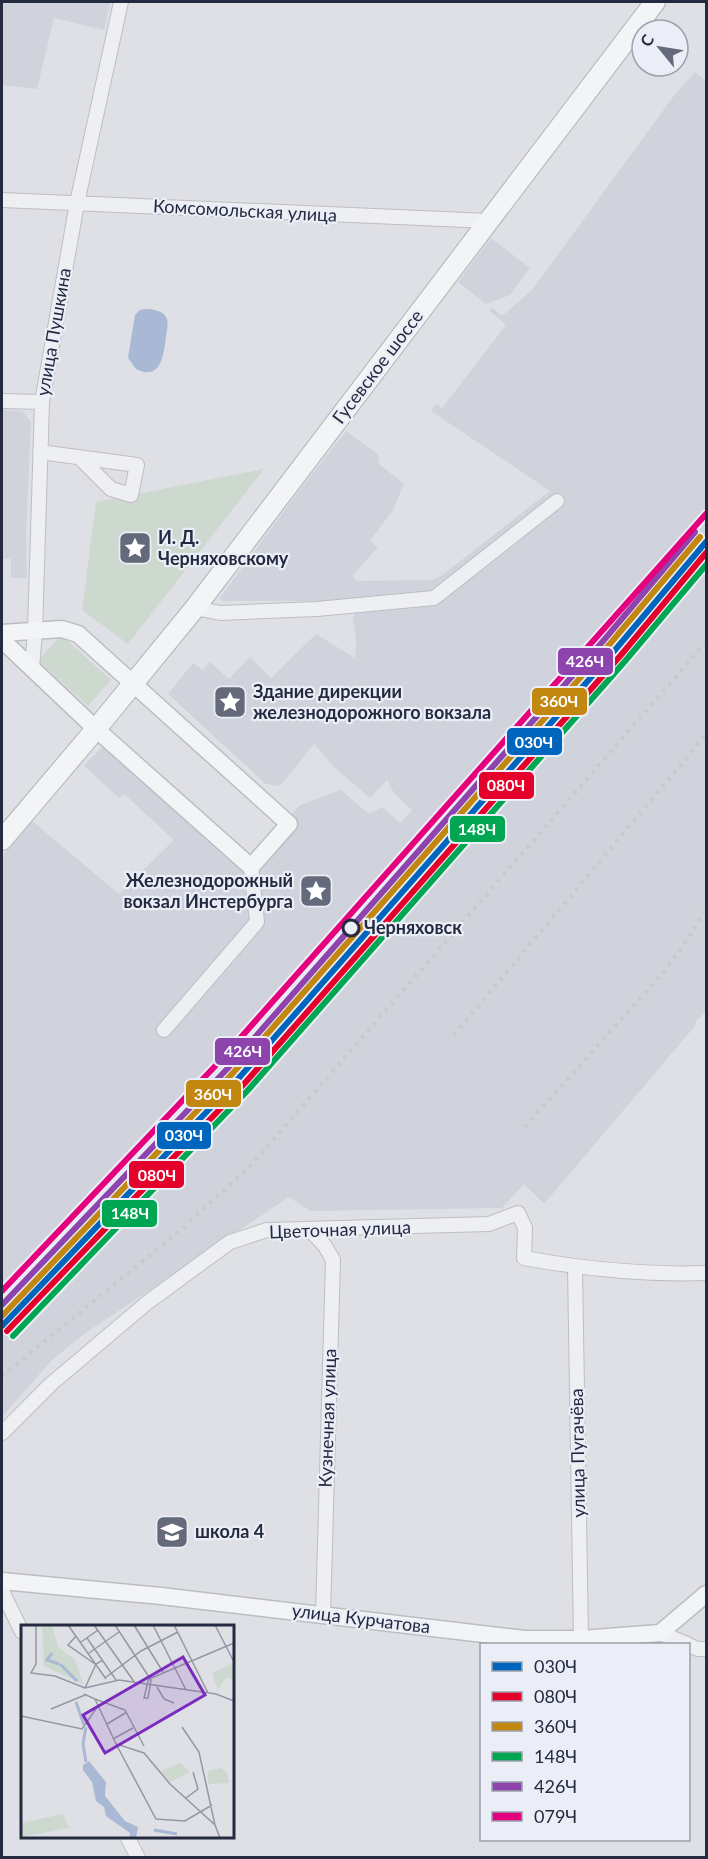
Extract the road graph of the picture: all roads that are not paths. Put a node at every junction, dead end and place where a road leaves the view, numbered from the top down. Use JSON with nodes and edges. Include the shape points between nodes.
{"nodes":[{"id":1,"x":122,"y":2,"type":"edge"},
{"id":2,"x":655,"y":2,"type":"edge"},
{"id":3,"x":2,"y":200,"type":"edge"},
{"id":4,"x":77,"y":203,"type":"junction"},
{"id":5,"x":489,"y":221,"type":"junction"},
{"id":6,"x":2,"y":401,"type":"edge"},
{"id":7,"x":42,"y":402,"type":"junction"},
{"id":8,"x":40,"y":452,"type":"junction"},
{"id":9,"x":80,"y":458,"type":"dead end"},
{"id":10,"x":557,"y":501,"type":"dead end"},
{"id":11,"x":195,"y":608,"type":"junction"},
{"id":12,"x":35,"y":631,"type":"junction"},
{"id":13,"x":2,"y":633,"type":"edge"},
{"id":14,"x":2,"y":640,"type":"edge"},
{"id":15,"x":32,"y":668,"type":"junction"},
{"id":16,"x":134,"y":685,"type":"junction"},
{"id":17,"x":96,"y":729,"type":"junction"},
{"id":18,"x":2,"y":840,"type":"edge"},
{"id":19,"x":251,"y":867,"type":"junction"},
{"id":20,"x":165,"y":1030,"type":"dead end"},
{"id":21,"x":310,"y":1230,"type":"junction"},
{"id":22,"x":575,"y":1267,"type":"junction"},
{"id":23,"x":706,"y":1273,"type":"edge"},
{"id":24,"x":2,"y":1433,"type":"edge"},
{"id":25,"x":2,"y":1581,"type":"edge"},
{"id":26,"x":2,"y":1591,"type":"edge"},
{"id":27,"x":706,"y":1594,"type":"edge"},
{"id":28,"x":323,"y":1615,"type":"junction"},
{"id":29,"x":21,"y":1630,"type":"edge"},
{"id":30,"x":660,"y":1633,"type":"junction"},
{"id":31,"x":581,"y":1639,"type":"junction"},
{"id":32,"x":683,"y":1643,"type":"edge"},
{"id":33,"x":690,"y":1646,"type":"edge"},
{"id":34,"x":706,"y":1649,"type":"edge"},
{"id":35,"x":128,"y":1838,"type":"edge"},
{"id":36,"x":138,"y":1857,"type":"edge"}],
"edges":[{"from":1,"to":4,"type":"street","name":"улица Пушкина"},
{"from":2,"to":5,"type":"highway","name":"Гусевское шоссе"},
{"from":3,"to":4,"type":"street","name":"Комсомольская улица"},
{"from":4,"to":5,"type":"street","name":"Комсомольская улица"},
{"from":4,"to":7,"type":"street","name":"улица Пушкина"},
{"from":5,"to":11,"type":"highway","name":"Гусевское шоссе"},
{"from":6,"to":7,"type":"street"},
{"from":7,"to":8,"type":"street","name":"улица Пушкина"},
{"from":8,"to":9,"type":"street"},
{"from":8,"to":12,"type":"street","name":"улица Пушкина"},
{"from":10,"to":11,"type":"street","via":[[434,598],[317,609],[220,613]]},
{"from":11,"to":16,"type":"highway","name":"Гусевское шоссе"},
{"from":12,"to":13,"type":"main road"},
{"from":12,"to":15,"type":"street","name":"улица Пушкина"},
{"from":12,"to":16,"type":"main road","via":[[62,629],[78,634]]},
{"from":14,"to":15,"type":"main road"},
{"from":15,"to":17,"type":"main road"},
{"from":16,"to":17,"type":"highway","name":"Гусевское шоссе"},
{"from":16,"to":19,"type":"main road","via":[[289,824]]},
{"from":17,"to":18,"type":"highway","name":"Гусевское шоссе"},
{"from":17,"to":19,"type":"main road"},
{"from":19,"to":20,"type":"street","via":[[257,922]]},
{"from":21,"to":22,"type":"street","name":"Цветочная улица","via":[[489,1224],[518,1213],[525,1228],[524,1258]]},
{"from":21,"to":24,"type":"street","name":"Цветочная улица","via":[[267,1230],[230,1242],[148,1302],[51,1384]]},
{"from":21,"to":28,"type":"street","name":"Кузнечная улица","via":[[333,1260]]},
{"from":22,"to":23,"type":"street","name":"Цветочная улица"},
{"from":22,"to":31,"type":"street","name":"улица Пугачёва"},
{"from":25,"to":28,"type":"main road","name":"улица Курчатова"},
{"from":26,"to":29,"type":"street"},
{"from":27,"to":30,"type":"main road"},
{"from":28,"to":31,"type":"main road","name":"улица Курчатова","via":[[525,1639]]},
{"from":30,"to":31,"type":"main road","name":"улица Курчатова"},
{"from":30,"to":32,"type":"street"},
{"from":33,"to":34,"type":"street"},
{"from":35,"to":36,"type":"street"}]}
